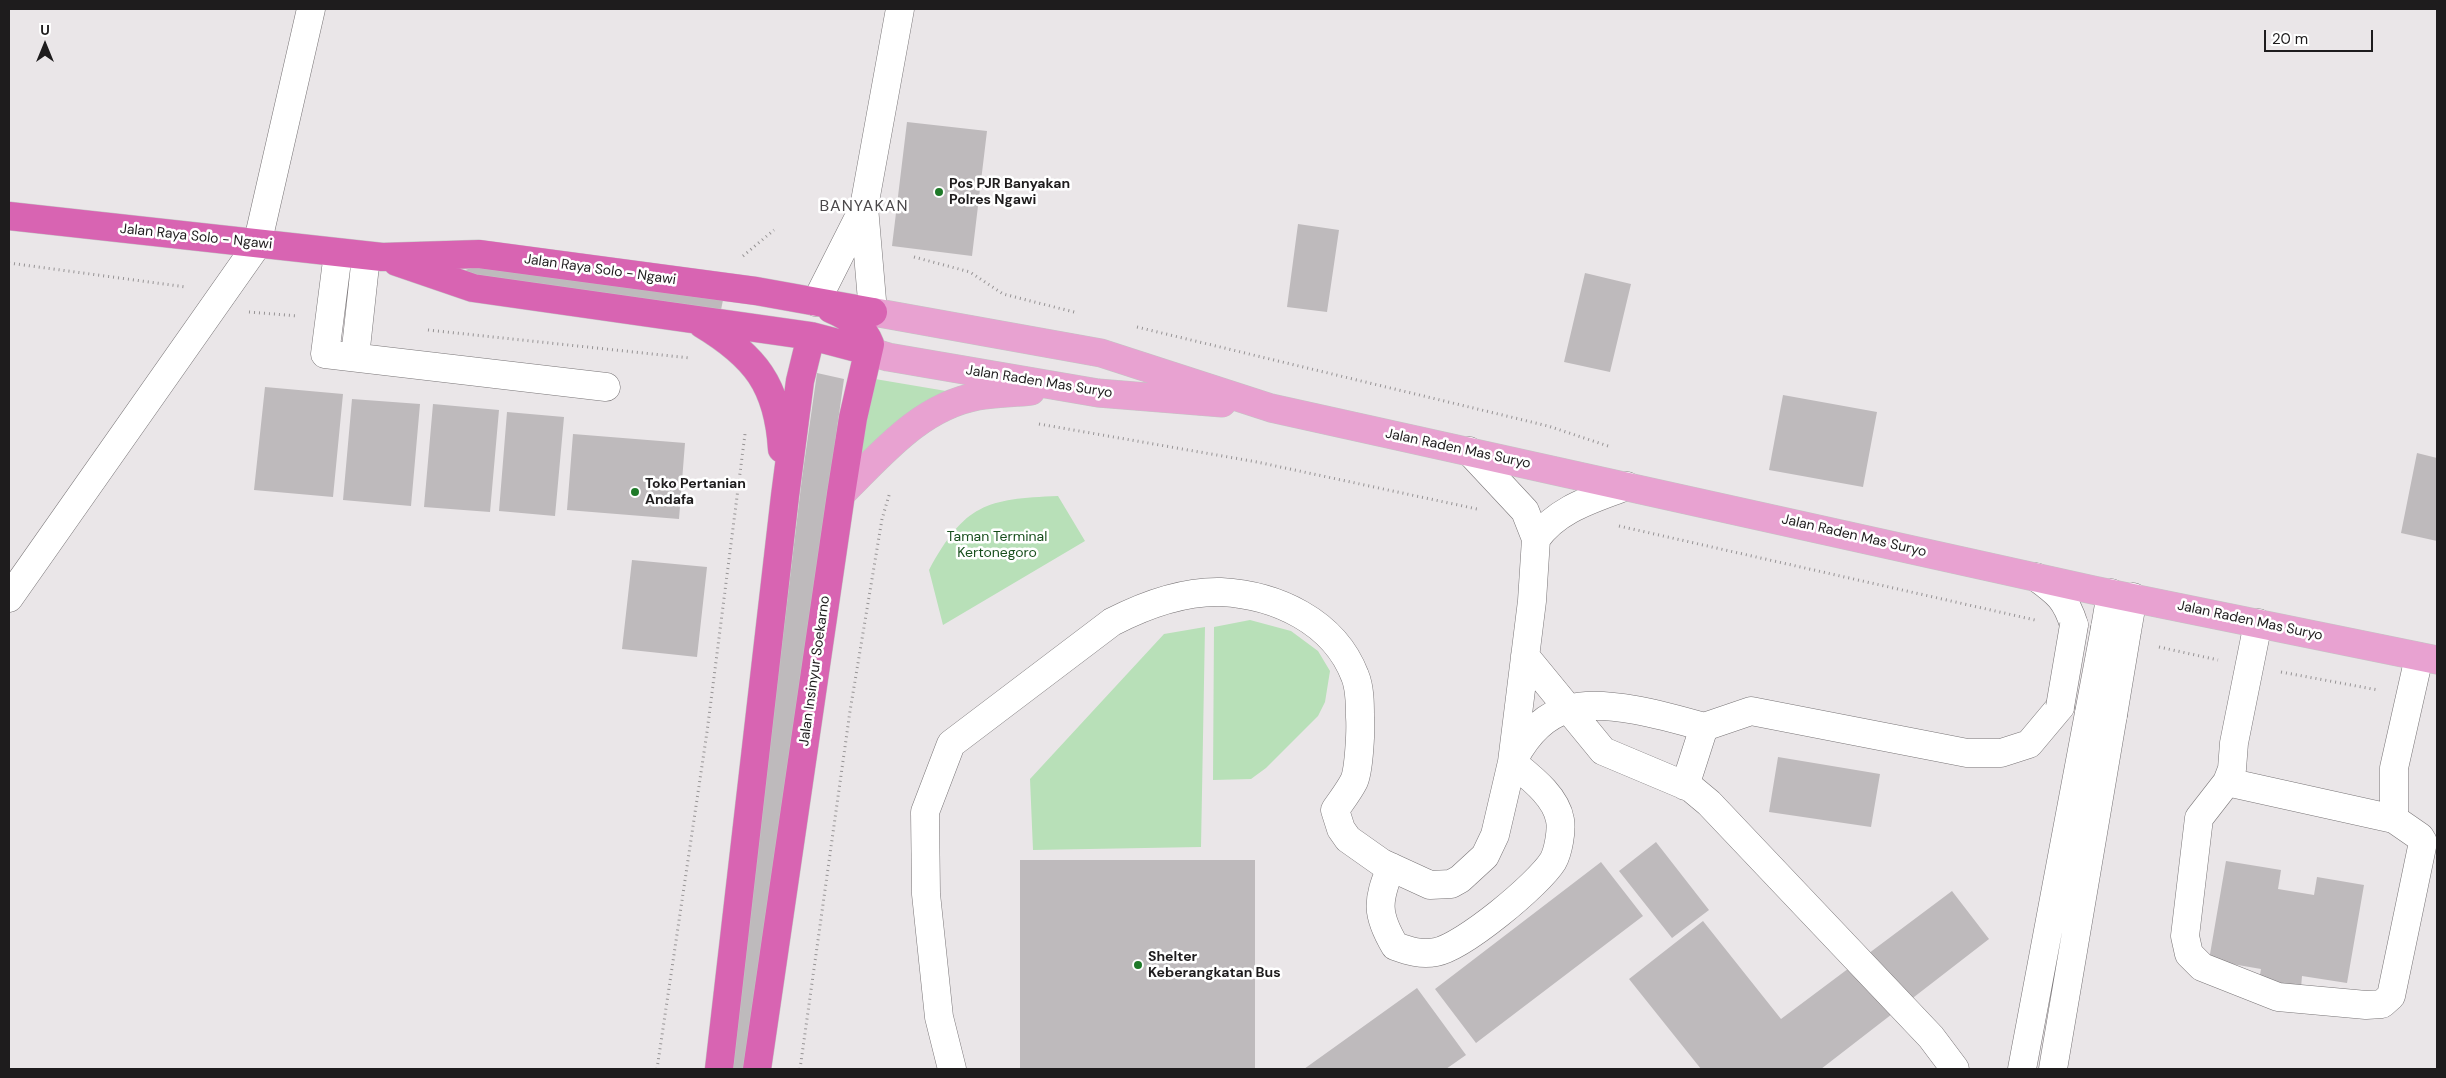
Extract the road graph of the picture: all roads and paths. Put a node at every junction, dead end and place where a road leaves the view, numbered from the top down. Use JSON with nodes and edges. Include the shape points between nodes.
{"nodes":[{"id":1,"x":311,"y":9,"type":"edge"},
{"id":2,"x":900,"y":9,"type":"edge"},
{"id":3,"x":864,"y":207,"type":"junction"},
{"id":4,"x":9,"y":216,"type":"edge"},
{"id":5,"x":774,"y":230,"type":"dead end"},
{"id":6,"x":257,"y":245,"type":"junction"},
{"id":7,"x":338,"y":252,"type":"junction"},
{"id":8,"x":374,"y":256,"type":"junction"},
{"id":9,"x":914,"y":257,"type":"dead end"},
{"id":10,"x":737,"y":261,"type":"dead end"},
{"id":11,"x":9,"y":263,"type":"edge"},
{"id":12,"x":816,"y":302,"type":"junction"},
{"id":13,"x":212,"y":309,"type":"junction"},
{"id":14,"x":861,"y":312,"type":"junction"},
{"id":15,"x":1079,"y":313,"type":"dead end"},
{"id":16,"x":694,"y":320,"type":"junction"},
{"id":17,"x":1136,"y":327,"type":"dead end"},
{"id":18,"x":811,"y":336,"type":"junction"},
{"id":19,"x":868,"y":352,"type":"junction"},
{"id":20,"x":355,"y":358,"type":"junction"},
{"id":21,"x":606,"y":387,"type":"dead end"},
{"id":22,"x":1098,"y":393,"type":"junction"},
{"id":23,"x":1271,"y":408,"type":"junction"},
{"id":24,"x":1034,"y":423,"type":"dead end"},
{"id":25,"x":746,"y":432,"type":"dead end"},
{"id":26,"x":1617,"y":449,"type":"dead end"},
{"id":27,"x":1469,"y":451,"type":"junction"},
{"id":28,"x":1627,"y":486,"type":"junction"},
{"id":29,"x":892,"y":487,"type":"dead end"},
{"id":30,"x":841,"y":494,"type":"junction"},
{"id":31,"x":785,"y":496,"type":"junction"},
{"id":32,"x":1613,"y":524,"type":"dead end"},
{"id":33,"x":1533,"y":529,"type":"junction"},
{"id":34,"x":2036,"y":577,"type":"junction"},
{"id":35,"x":2122,"y":595,"type":"junction"},
{"id":36,"x":9,"y":598,"type":"edge"},
{"id":37,"x":2041,"y":621,"type":"dead end"},
{"id":38,"x":2258,"y":623,"type":"junction"},
{"id":39,"x":2074,"y":625,"type":"junction"},
{"id":40,"x":2154,"y":646,"type":"dead end"},
{"id":41,"x":1526,"y":656,"type":"junction"},
{"id":42,"x":2428,"y":659,"type":"edge"},
{"id":43,"x":2249,"y":666,"type":"junction"},
{"id":44,"x":2411,"y":696,"type":"junction"},
{"id":45,"x":1569,"y":708,"type":"junction"},
{"id":46,"x":2101,"y":714,"type":"junction"},
{"id":47,"x":1704,"y":727,"type":"junction"},
{"id":48,"x":1512,"y":762,"type":"junction"},
{"id":49,"x":2227,"y":782,"type":"junction"},
{"id":50,"x":1685,"y":786,"type":"junction"},
{"id":51,"x":2394,"y":819,"type":"junction"},
{"id":52,"x":1386,"y":865,"type":"junction"},
{"id":53,"x":657,"y":1069,"type":"edge"},
{"id":54,"x":719,"y":1069,"type":"edge"},
{"id":55,"x":757,"y":1069,"type":"edge"},
{"id":56,"x":800,"y":1069,"type":"edge"},
{"id":57,"x":952,"y":1069,"type":"edge"},
{"id":58,"x":1955,"y":1069,"type":"edge"},
{"id":59,"x":2022,"y":1069,"type":"edge"},
{"id":60,"x":2052,"y":1069,"type":"edge"}],
"edges":[{"from":1,"to":6,"type":"street"},
{"from":2,"to":3,"type":"street"},
{"from":3,"to":12,"type":"street"},
{"from":3,"to":14,"type":"street"},
{"from":4,"to":6,"type":"highway","name":"Jalan Raya Solo - Ngawi"},
{"from":5,"to":10,"type":"path"},
{"from":6,"to":7,"type":"highway","name":"Jalan Raya Solo - Ngawi"},
{"from":6,"to":13,"type":"street"},
{"from":7,"to":8,"type":"highway","name":"Jalan Raya Solo - Ngawi"},
{"from":7,"to":20,"type":"street","via":[[325,354]]},
{"from":8,"to":12,"type":"highway","name":"Jalan Raya Solo - Ngawi","via":[[479,254],[756,290]]},
{"from":8,"to":16,"type":"highway","name":"Jalan Raya Solo - Ngawi","via":[[473,288]]},
{"from":8,"to":20,"type":"street"},
{"from":9,"to":15,"type":"path","via":[[970,272],[1003,294]]},
{"from":11,"to":13,"type":"path","via":[[186,286]]},
{"from":12,"to":14,"type":"highway","name":"Jalan Raya Solo - Ngawi"},
{"from":13,"to":36,"type":"street"},
{"from":14,"to":18,"type":"main road","via":[[823,322]]},
{"from":14,"to":19,"type":"highway","via":[[870,344]]},
{"from":14,"to":23,"type":"main road","name":"Jalan Raden Mas Suryo","via":[[1101,353]]},
{"from":16,"to":18,"type":"highway","name":"Jalan Raya Solo - Ngawi"},
{"from":16,"to":31,"type":"highway","via":[[730,342],[754,364],[768,385],[781,433]]},
{"from":17,"to":26,"type":"path","via":[[1548,426]]},
{"from":18,"to":19,"type":"highway","name":"Jalan Raden Mas Suryo"},
{"from":18,"to":31,"type":"highway","via":[[800,381]]},
{"from":19,"to":22,"type":"main road","name":"Jalan Raden Mas Suryo"},
{"from":19,"to":30,"type":"highway","name":"Jalan Insinyur Soekarno"},
{"from":20,"to":21,"type":"street"},
{"from":22,"to":23,"type":"main road","name":"Jalan Raden Mas Suryo"},
{"from":22,"to":30,"type":"main road","via":[[1033,391],[977,396],[948,405],[924,417],[898,438]]},
{"from":23,"to":27,"type":"main road","name":"Jalan Raden Mas Suryo"},
{"from":24,"to":33,"type":"path","via":[[1257,462]]},
{"from":25,"to":53,"type":"path","via":[[707,732]]},
{"from":27,"to":28,"type":"main road","name":"Jalan Raden Mas Suryo"},
{"from":27,"to":33,"type":"street","via":[[1515,499]]},
{"from":28,"to":33,"type":"street","via":[[1589,500]]},
{"from":28,"to":34,"type":"main road","name":"Jalan Raden Mas Suryo"},
{"from":29,"to":56,"type":"path","via":[[882,519],[852,701]]},
{"from":30,"to":55,"type":"highway","name":"Jalan Insinyur Soekarno"},
{"from":31,"to":54,"type":"highway"},
{"from":32,"to":37,"type":"path"},
{"from":33,"to":41,"type":"street","via":[[1532,601]]},
{"from":34,"to":35,"type":"main road","name":"Jalan Raden Mas Suryo"},
{"from":34,"to":39,"type":"street","via":[[2068,604]]},
{"from":35,"to":38,"type":"main road","name":"Jalan Raden Mas Suryo"},
{"from":35,"to":39,"type":"street","via":[[2088,607]]},
{"from":35,"to":46,"type":"street","bridge":true},
{"from":38,"to":42,"type":"main road","name":"Jalan Raden Mas Suryo"},
{"from":38,"to":43,"type":"street"},
{"from":39,"to":47,"type":"street","bridge":true,"via":[[2060,707],[2029,744],[2001,753],[1968,753],[1751,711]]},
{"from":40,"to":43,"type":"path"},
{"from":41,"to":45,"type":"street"},
{"from":41,"to":48,"type":"street"},
{"from":42,"to":44,"type":"street"},
{"from":43,"to":44,"type":"path"},
{"from":43,"to":49,"type":"street"},
{"from":44,"to":51,"type":"street","via":[[2394,768]]},
{"from":45,"to":47,"type":"street","via":[[1600,706],[1654,712]]},
{"from":45,"to":48,"type":"street","via":[[1534,728]]},
{"from":45,"to":50,"type":"street","via":[[1603,751]]},
{"from":46,"to":59,"type":"street"},
{"from":46,"to":60,"type":"street"},
{"from":47,"to":50,"type":"street"},
{"from":48,"to":52,"type":"street","via":[[1495,835],[1485,856],[1474,868],[1451,884],[1440,886],[1430,885]]},
{"from":48,"to":52,"type":"street","via":[[1551,800],[1560,820],[1559,841],[1553,861],[1526,890],[1462,940],[1437,952],[1414,953],[1395,946],[1384,929],[1380,892]]},
{"from":49,"to":51,"type":"street"},
{"from":49,"to":51,"type":"street","via":[[2199,818],[2185,936],[2188,954],[2202,967],[2278,997],[2366,1005],[2382,1004],[2392,996],[2423,842]]},
{"from":50,"to":58,"type":"street","via":[[1715,810],[1931,1037]]},
{"from":52,"to":57,"type":"street","via":[[1348,839],[1335,810],[1354,780],[1360,701],[1356,677],[1342,650],[1320,627],[1272,601],[1220,592],[1155,602],[1112,622],[951,744],[925,812],[926,894],[938,1008]]}]}
